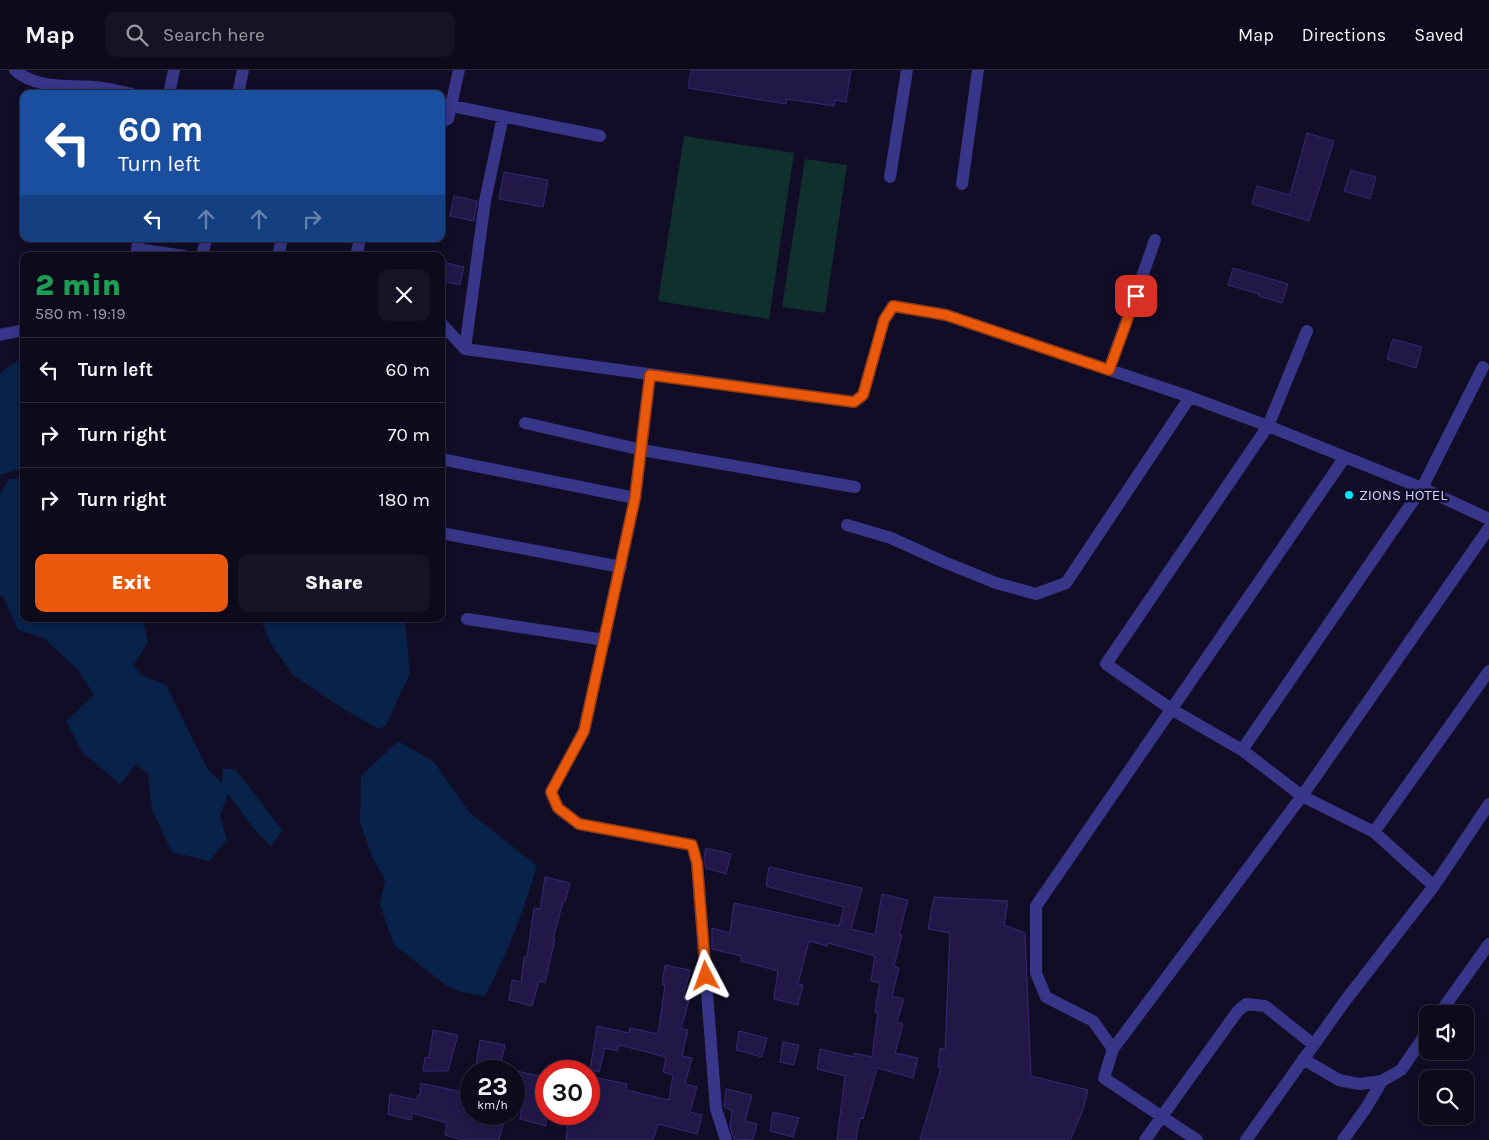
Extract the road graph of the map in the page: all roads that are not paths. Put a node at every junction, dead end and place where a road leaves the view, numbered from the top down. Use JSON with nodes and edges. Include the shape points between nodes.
{"nodes":[{"id":1,"x":15,"y":70,"type":"edge"},
{"id":2,"x":174,"y":70,"type":"edge"},
{"id":3,"x":243,"y":70,"type":"edge"},
{"id":4,"x":460,"y":70,"type":"edge"},
{"id":5,"x":907,"y":70,"type":"edge"},
{"id":6,"x":978,"y":70,"type":"edge"},
{"id":7,"x":116,"y":90,"type":"edge"},
{"id":8,"x":170,"y":90,"type":"edge"},
{"id":9,"x":239,"y":90,"type":"edge"},
{"id":10,"x":452,"y":106,"type":"junction"},
{"id":11,"x":503,"y":116,"type":"junction"},
{"id":12,"x":445,"y":120,"type":"edge"},
{"id":13,"x":600,"y":136,"type":"dead end"},
{"id":14,"x":890,"y":177,"type":"dead end"},
{"id":15,"x":962,"y":184,"type":"dead end"},
{"id":16,"x":1156,"y":240,"type":"dead end"},
{"id":17,"x":138,"y":242,"type":"edge"},
{"id":18,"x":160,"y":252,"type":"edge"},
{"id":19,"x":445,"y":327,"type":"edge"},
{"id":20,"x":20,"y":331,"type":"edge"},
{"id":21,"x":1307,"y":331,"type":"dead end"},
{"id":22,"x":0,"y":335,"type":"edge"},
{"id":23,"x":465,"y":349,"type":"junction"},
{"id":24,"x":1483,"y":367,"type":"dead end"},
{"id":25,"x":1109,"y":370,"type":"junction"},
{"id":26,"x":650,"y":375,"type":"junction"},
{"id":27,"x":1190,"y":397,"type":"junction"},
{"id":28,"x":525,"y":423,"type":"dead end"},
{"id":29,"x":1268,"y":426,"type":"junction"},
{"id":30,"x":642,"y":450,"type":"junction"},
{"id":31,"x":1345,"y":457,"type":"junction"},
{"id":32,"x":445,"y":461,"type":"edge"},
{"id":33,"x":855,"y":487,"type":"dead end"},
{"id":34,"x":1422,"y":488,"type":"junction"},
{"id":35,"x":635,"y":498,"type":"junction"},
{"id":36,"x":1489,"y":519,"type":"edge"},
{"id":37,"x":847,"y":525,"type":"dead end"},
{"id":38,"x":1489,"y":528,"type":"edge"},
{"id":39,"x":445,"y":534,"type":"edge"},
{"id":40,"x":621,"y":567,"type":"junction"},
{"id":41,"x":467,"y":620,"type":"dead end"},
{"id":42,"x":605,"y":640,"type":"junction"},
{"id":43,"x":1489,"y":672,"type":"edge"},
{"id":44,"x":1171,"y":709,"type":"junction"},
{"id":45,"x":1242,"y":750,"type":"junction"},
{"id":46,"x":1302,"y":796,"type":"junction"},
{"id":47,"x":1489,"y":804,"type":"edge"},
{"id":48,"x":1374,"y":832,"type":"junction"},
{"id":49,"x":1434,"y":886,"type":"junction"},
{"id":50,"x":1489,"y":944,"type":"edge"},
{"id":51,"x":1445,"y":1005,"type":"edge"},
{"id":52,"x":1419,"y":1044,"type":"edge"},
{"id":53,"x":1314,"y":1045,"type":"junction"},
{"id":54,"x":1113,"y":1049,"type":"junction"},
{"id":55,"x":1304,"y":1059,"type":"junction"},
{"id":56,"x":1382,"y":1081,"type":"junction"},
{"id":57,"x":1163,"y":1117,"type":"junction"},
{"id":58,"x":726,"y":1140,"type":"edge"},
{"id":59,"x":1145,"y":1140,"type":"edge"},
{"id":60,"x":1197,"y":1140,"type":"edge"},
{"id":61,"x":1246,"y":1140,"type":"edge"},
{"id":62,"x":1343,"y":1140,"type":"edge"}],
"edges":[{"from":1,"to":7,"type":"street","via":[[23,77],[50,85]]},
{"from":2,"to":8,"type":"street"},
{"from":3,"to":9,"type":"street"},
{"from":4,"to":10,"type":"street"},
{"from":5,"to":14,"type":"street"},
{"from":6,"to":15,"type":"street"},
{"from":10,"to":11,"type":"street"},
{"from":10,"to":12,"type":"street"},
{"from":11,"to":13,"type":"street"},
{"from":11,"to":23,"type":"street","via":[[485,201]]},
{"from":16,"to":25,"type":"street"},
{"from":17,"to":18,"type":"street","via":[[137,248]]},
{"from":19,"to":23,"type":"street"},
{"from":20,"to":22,"type":"street"},
{"from":21,"to":29,"type":"street"},
{"from":23,"to":26,"type":"street"},
{"from":24,"to":34,"type":"street"},
{"from":25,"to":26,"type":"street","via":[[946,315],[893,306],[884,320],[863,395],[854,402]]},
{"from":25,"to":27,"type":"street"},
{"from":26,"to":30,"type":"street"},
{"from":27,"to":29,"type":"street"},
{"from":27,"to":37,"type":"street","via":[[1066,583],[1036,594],[996,583],[892,538]]},
{"from":28,"to":30,"type":"street"},
{"from":29,"to":31,"type":"street"},
{"from":29,"to":44,"type":"street","via":[[1106,664]]},
{"from":30,"to":33,"type":"street"},
{"from":30,"to":35,"type":"street"},
{"from":31,"to":34,"type":"street"},
{"from":31,"to":44,"type":"street"},
{"from":32,"to":35,"type":"street"},
{"from":34,"to":36,"type":"street"},
{"from":34,"to":45,"type":"street"},
{"from":35,"to":40,"type":"street"},
{"from":38,"to":46,"type":"street"},
{"from":39,"to":40,"type":"street"},
{"from":40,"to":42,"type":"street"},
{"from":41,"to":42,"type":"street"},
{"from":42,"to":58,"type":"street","via":[[584,731],[551,792],[558,808],[579,824],[692,845],[697,863],[716,1109]]},
{"from":43,"to":48,"type":"street"},
{"from":44,"to":45,"type":"street"},
{"from":44,"to":54,"type":"street","via":[[1036,906],[1036,973],[1046,996],[1093,1021]]},
{"from":45,"to":46,"type":"street"},
{"from":46,"to":48,"type":"street"},
{"from":46,"to":54,"type":"street"},
{"from":47,"to":49,"type":"street"},
{"from":48,"to":49,"type":"street"},
{"from":49,"to":53,"type":"street"},
{"from":50,"to":51,"type":"street"},
{"from":52,"to":56,"type":"street","via":[[1401,1070]]},
{"from":53,"to":55,"type":"street"},
{"from":53,"to":57,"type":"street","via":[[1265,1006],[1246,1004],[1237,1012]]},
{"from":54,"to":57,"type":"street","via":[[1104,1078]]},
{"from":55,"to":56,"type":"street","via":[[1339,1080],[1359,1084]]},
{"from":55,"to":61,"type":"street"},
{"from":56,"to":62,"type":"street"},
{"from":57,"to":59,"type":"street"},
{"from":57,"to":60,"type":"street"}]}
